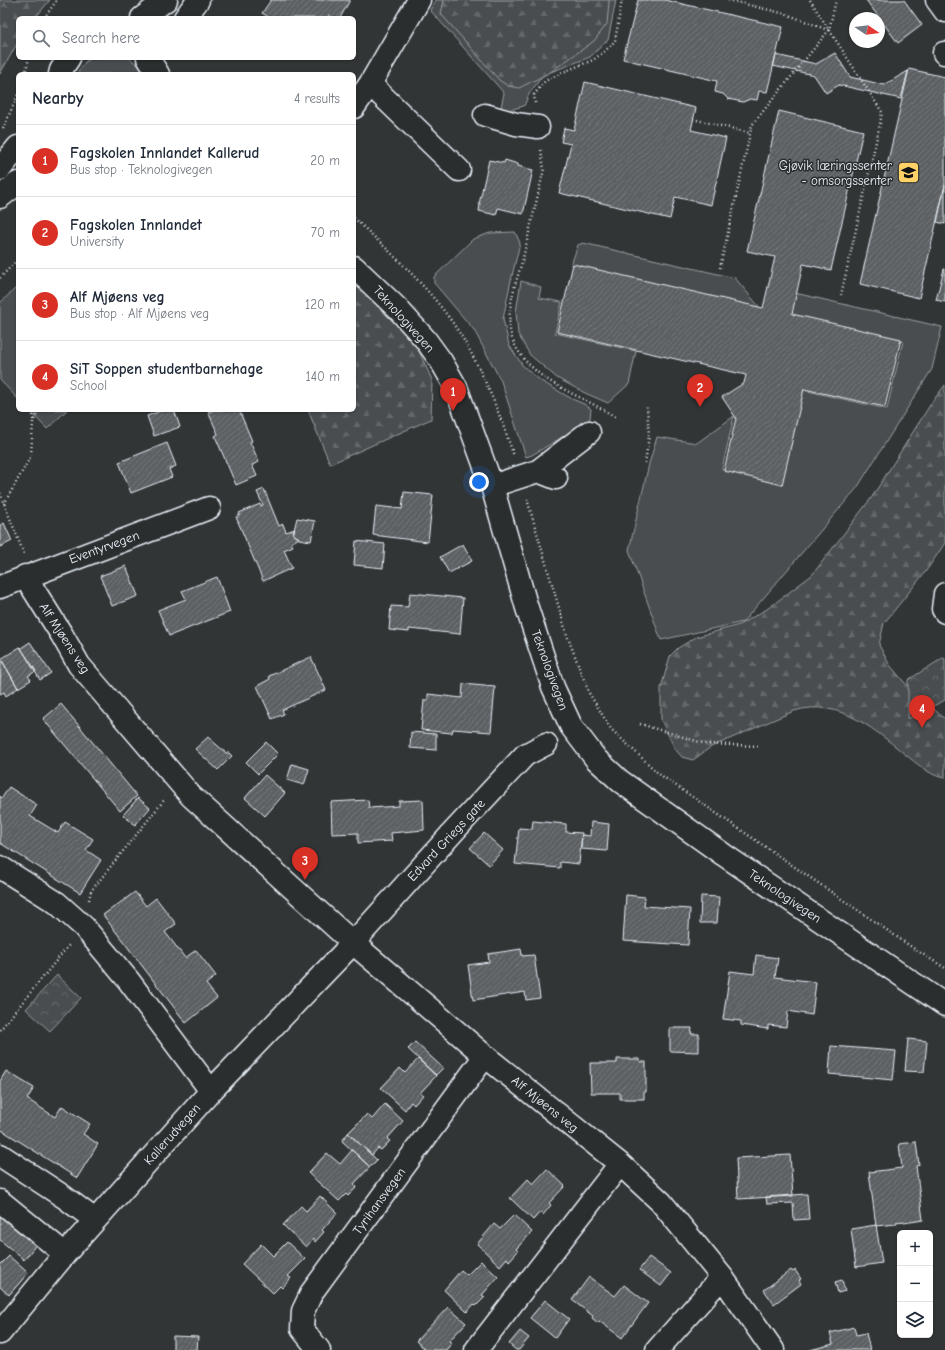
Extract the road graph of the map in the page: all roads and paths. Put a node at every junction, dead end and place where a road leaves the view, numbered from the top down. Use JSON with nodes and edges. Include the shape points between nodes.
{"nodes":[{"id":1,"x":57,"y":0,"type":"edge"},
{"id":2,"x":166,"y":0,"type":"edge"},
{"id":3,"x":198,"y":0,"type":"edge"},
{"id":4,"x":622,"y":0,"type":"edge"},
{"id":5,"x":728,"y":0,"type":"edge"},
{"id":6,"x":810,"y":0,"type":"edge"},
{"id":7,"x":836,"y":0,"type":"edge"},
{"id":8,"x":937,"y":0,"type":"edge"},
{"id":9,"x":737,"y":1,"type":"edge"},
{"id":10,"x":414,"y":2,"type":"edge"},
{"id":11,"x":945,"y":11,"type":"edge"},
{"id":12,"x":45,"y":16,"type":"edge"},
{"id":13,"x":145,"y":16,"type":"edge"},
{"id":14,"x":186,"y":16,"type":"edge"},
{"id":15,"x":829,"y":30,"type":"junction"},
{"id":16,"x":28,"y":60,"type":"edge"},
{"id":17,"x":68,"y":60,"type":"edge"},
{"id":18,"x":26,"y":72,"type":"edge"},
{"id":19,"x":60,"y":72,"type":"edge"},
{"id":20,"x":370,"y":84,"type":"junction"},
{"id":21,"x":16,"y":99,"type":"edge"},
{"id":22,"x":356,"y":104,"type":"edge"},
{"id":23,"x":485,"y":115,"type":"dead end"},
{"id":24,"x":693,"y":119,"type":"dead end"},
{"id":25,"x":538,"y":127,"type":"junction"},
{"id":26,"x":3,"y":130,"type":"dead end"},
{"id":27,"x":750,"y":133,"type":"junction"},
{"id":28,"x":16,"y":149,"type":"edge"},
{"id":29,"x":0,"y":169,"type":"edge"},
{"id":30,"x":459,"y":170,"type":"dead end"},
{"id":31,"x":16,"y":185,"type":"edge"},
{"id":32,"x":0,"y":197,"type":"edge"},
{"id":33,"x":356,"y":220,"type":"edge"},
{"id":34,"x":16,"y":261,"type":"edge"},
{"id":35,"x":356,"y":268,"type":"edge"},
{"id":36,"x":720,"y":268,"type":"dead end"},
{"id":37,"x":0,"y":278,"type":"edge"},
{"id":38,"x":421,"y":284,"type":"dead end"},
{"id":39,"x":841,"y":295,"type":"dead end"},
{"id":40,"x":647,"y":407,"type":"dead end"},
{"id":41,"x":33,"y":412,"type":"edge"},
{"id":42,"x":38,"y":412,"type":"edge"},
{"id":43,"x":615,"y":417,"type":"dead end"},
{"id":44,"x":33,"y":422,"type":"junction"},
{"id":45,"x":589,"y":432,"type":"dead end"},
{"id":46,"x":644,"y":463,"type":"dead end"},
{"id":47,"x":492,"y":486,"type":"junction"},
{"id":48,"x":0,"y":493,"type":"edge"},
{"id":49,"x":4,"y":504,"type":"junction"},
{"id":50,"x":209,"y":508,"type":"dead end"},
{"id":51,"x":26,"y":576,"type":"junction"},
{"id":52,"x":0,"y":587,"type":"edge"},
{"id":53,"x":945,"y":594,"type":"edge"},
{"id":54,"x":945,"y":612,"type":"edge"},
{"id":55,"x":640,"y":724,"type":"dead end"},
{"id":56,"x":611,"y":729,"type":"dead end"},
{"id":57,"x":546,"y":744,"type":"dead end"},
{"id":58,"x":760,"y":746,"type":"dead end"},
{"id":59,"x":0,"y":867,"type":"edge"},
{"id":60,"x":353,"y":943,"type":"junction"},
{"id":61,"x":945,"y":968,"type":"edge"},
{"id":62,"x":945,"y":1005,"type":"edge"},
{"id":63,"x":485,"y":1056,"type":"junction"},
{"id":64,"x":211,"y":1091,"type":"junction"},
{"id":65,"x":0,"y":1155,"type":"edge"},
{"id":66,"x":620,"y":1164,"type":"junction"},
{"id":67,"x":0,"y":1201,"type":"edge"},
{"id":68,"x":95,"y":1220,"type":"junction"},
{"id":69,"x":65,"y":1254,"type":"junction"},
{"id":70,"x":722,"y":1277,"type":"junction"},
{"id":71,"x":0,"y":1333,"type":"edge"},
{"id":72,"x":319,"y":1350,"type":"edge"},
{"id":73,"x":476,"y":1350,"type":"edge"},
{"id":74,"x":657,"y":1350,"type":"edge"},
{"id":75,"x":773,"y":1350,"type":"edge"}],
"edges":[{"from":1,"to":12,"type":"path"},
{"from":2,"to":13,"type":"street"},
{"from":3,"to":14,"type":"street"},
{"from":4,"to":25,"type":"path","via":[[615,41],[593,60],[545,81],[534,95]]},
{"from":5,"to":9,"type":"path"},
{"from":6,"to":15,"type":"path"},
{"from":7,"to":15,"type":"path"},
{"from":8,"to":11,"type":"street"},
{"from":9,"to":15,"type":"path","via":[[786,14]]},
{"from":10,"to":20,"type":"street"},
{"from":15,"to":27,"type":"path","via":[[752,125]]},
{"from":15,"to":39,"type":"path","via":[[882,112]]},
{"from":16,"to":18,"type":"path"},
{"from":17,"to":19,"type":"street"},
{"from":20,"to":22,"type":"street"},
{"from":20,"to":30,"type":"street"},
{"from":21,"to":26,"type":"path"},
{"from":23,"to":25,"type":"street"},
{"from":24,"to":27,"type":"path"},
{"from":25,"to":43,"type":"path","via":[[544,169],[511,305],[510,329],[515,346],[526,362],[541,375]]},
{"from":27,"to":36,"type":"path"},
{"from":28,"to":29,"type":"street"},
{"from":31,"to":32,"type":"street"},
{"from":33,"to":38,"type":"path"},
{"from":34,"to":37,"type":"path"},
{"from":35,"to":47,"type":"street","name":"Teknologivegen","via":[[412,324],[442,361],[456,388]]},
{"from":40,"to":46,"type":"path","via":[[649,436]]},
{"from":41,"to":44,"type":"path"},
{"from":42,"to":44,"type":"path"},
{"from":44,"to":49,"type":"path","via":[[31,456]]},
{"from":45,"to":47,"type":"street","via":[[547,474]]},
{"from":47,"to":62,"type":"street","name":"Teknologivegen","via":[[553,687],[571,726],[596,759],[626,786]]},
{"from":48,"to":49,"type":"path"},
{"from":49,"to":51,"type":"path","via":[[25,556]]},
{"from":50,"to":51,"type":"street","name":"Eventyrvegen"},
{"from":51,"to":52,"type":"street","name":"Eventyrvegen"},
{"from":51,"to":60,"type":"street","name":"Alf Mjøens veg","via":[[79,665],[191,796]]},
{"from":53,"to":54,"type":"street"},
{"from":55,"to":58,"type":"path","via":[[706,744]]},
{"from":56,"to":61,"type":"path","via":[[660,774]]},
{"from":57,"to":60,"type":"street","name":"Edvard Griegs gate","via":[[525,755]]},
{"from":59,"to":64,"type":"street","via":[[57,903],[84,927],[129,981]]},
{"from":60,"to":63,"type":"street","name":"Alf Mjøens veg"},
{"from":60,"to":64,"type":"street","name":"Kallerudvegen"},
{"from":63,"to":66,"type":"street","name":"Alf Mjøens veg"},
{"from":63,"to":72,"type":"street","name":"Tyrihansvegen","via":[[312,1292],[303,1311],[302,1329]]},
{"from":64,"to":68,"type":"street","name":"Kallerudvegen"},
{"from":65,"to":68,"type":"street"},
{"from":66,"to":70,"type":"street","name":"Alf Mjøens veg","via":[[661,1202]]},
{"from":66,"to":73,"type":"street"},
{"from":67,"to":69,"type":"street"},
{"from":68,"to":69,"type":"street","name":"Kallerudvegen"},
{"from":69,"to":71,"type":"street","name":"Kallerudvegen"},
{"from":70,"to":74,"type":"street"},
{"from":70,"to":75,"type":"street","name":"Alf Mjøens veg"}]}
